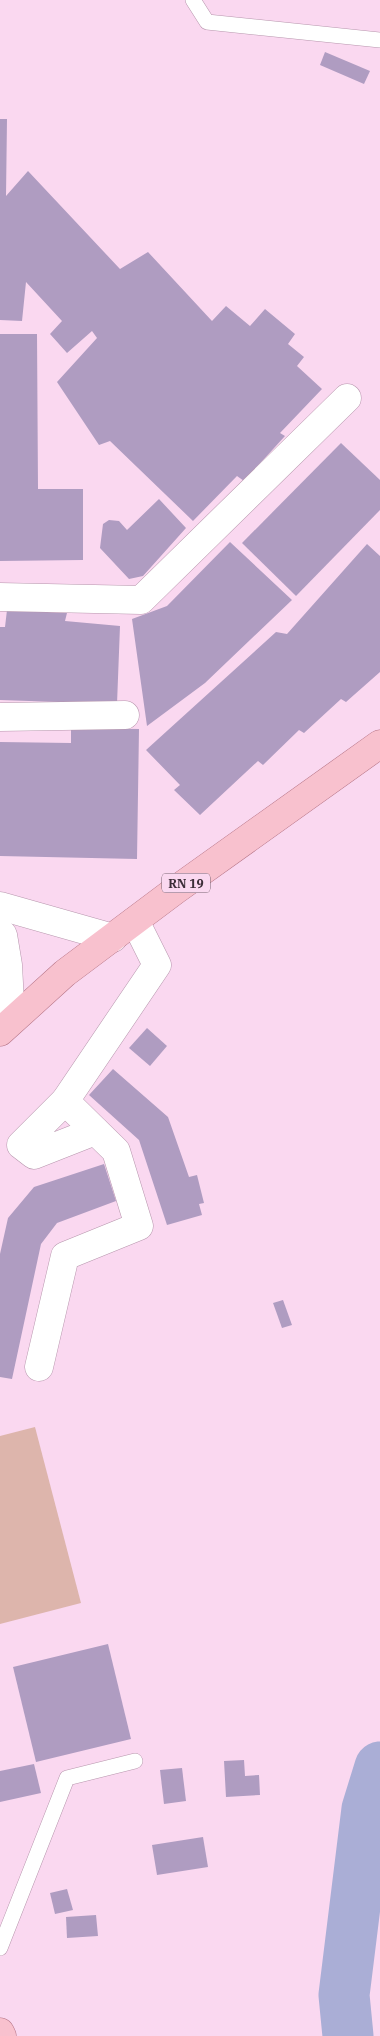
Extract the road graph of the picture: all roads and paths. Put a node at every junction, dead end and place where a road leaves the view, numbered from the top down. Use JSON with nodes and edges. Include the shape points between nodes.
{"nodes":[{"id":1,"x":193,"y":0,"type":"edge"},
{"id":2,"x":380,"y":40,"type":"edge"},
{"id":3,"x":347,"y":398,"type":"dead end"},
{"id":4,"x":0,"y":597,"type":"edge"},
{"id":5,"x":125,"y":715,"type":"dead end"},
{"id":6,"x":0,"y":717,"type":"edge"},
{"id":7,"x":380,"y":744,"type":"edge"},
{"id":8,"x":0,"y":906,"type":"edge"},
{"id":9,"x":135,"y":921,"type":"junction"},
{"id":10,"x":0,"y":932,"type":"edge"},
{"id":11,"x":113,"y":938,"type":"junction"},
{"id":12,"x":5,"y":992,"type":"edge"},
{"id":13,"x":6,"y":1027,"type":"edge"},
{"id":14,"x":65,"y":1101,"type":"junction"},
{"id":15,"x":95,"y":1130,"type":"junction"},
{"id":16,"x":39,"y":1367,"type":"dead end"},
{"id":17,"x":135,"y":1761,"type":"dead end"},
{"id":18,"x":0,"y":1948,"type":"edge"},
{"id":19,"x":0,"y":2032,"type":"edge"},
{"id":20,"x":2,"y":2036,"type":"edge"}],
"edges":[{"from":1,"to":2,"type":"lane","via":[[208,22]]},
{"from":3,"to":4,"type":"street","via":[[141,600]]},
{"from":5,"to":6,"type":"street"},
{"from":7,"to":9,"type":"main road","number":"RN 19"},
{"from":8,"to":11,"type":"street"},
{"from":9,"to":11,"type":"main road","number":"RN 19"},
{"from":9,"to":14,"type":"street","via":[[156,965]]},
{"from":10,"to":12,"type":"street","via":[[8,966]]},
{"from":11,"to":13,"type":"main road","number":"RN 19","via":[[65,973]]},
{"from":12,"to":13,"type":"street"},
{"from":14,"to":15,"type":"street"},
{"from":14,"to":15,"type":"street","via":[[21,1145],[34,1155]]},
{"from":15,"to":16,"type":"street","via":[[116,1151],[139,1226],[65,1256]]},
{"from":17,"to":18,"type":"lane","via":[[67,1778]]},
{"from":19,"to":20,"type":"main road"}]}
